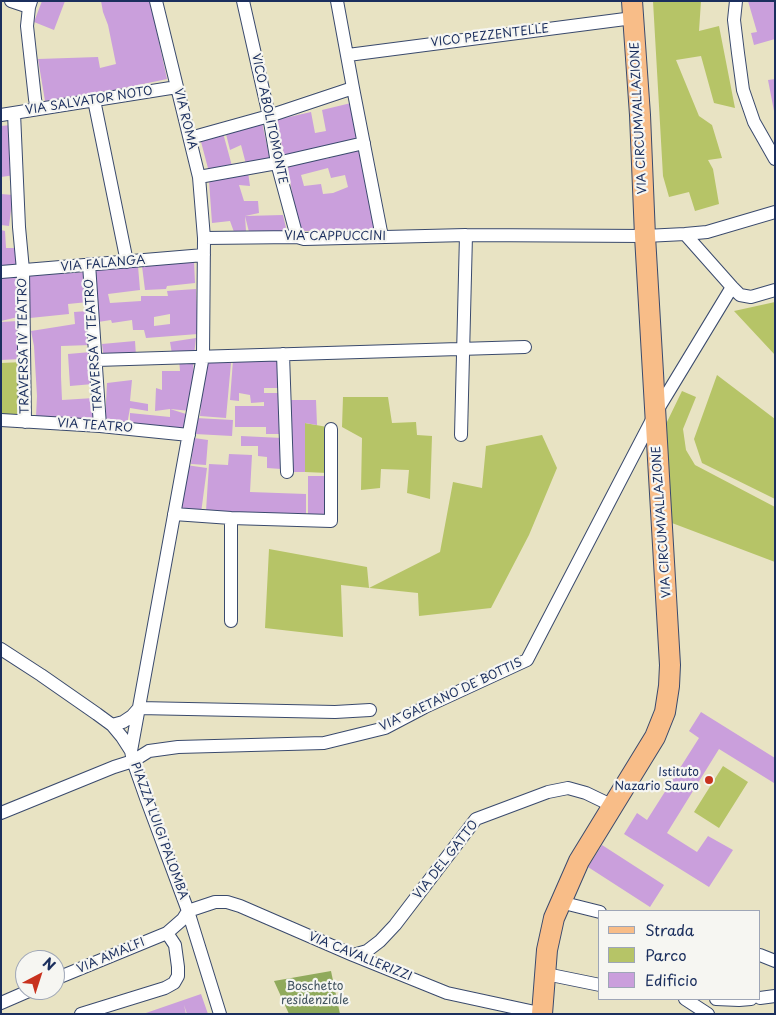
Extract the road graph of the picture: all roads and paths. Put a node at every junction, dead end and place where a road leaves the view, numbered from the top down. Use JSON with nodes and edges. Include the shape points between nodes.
{"nodes":[{"id":1,"x":11,"y":1,"type":"edge"},
{"id":2,"x":156,"y":1,"type":"edge"},
{"id":3,"x":243,"y":1,"type":"edge"},
{"id":4,"x":337,"y":1,"type":"edge"},
{"id":5,"x":736,"y":1,"type":"edge"},
{"id":6,"x":30,"y":4,"type":"edge"},
{"id":7,"x":633,"y":10,"type":"edge"},
{"id":8,"x":348,"y":54,"type":"junction"},
{"id":9,"x":178,"y":88,"type":"junction"},
{"id":10,"x":353,"y":88,"type":"junction"},
{"id":11,"x":94,"y":100,"type":"junction"},
{"id":12,"x":37,"y":109,"type":"junction"},
{"id":13,"x":8,"y":114,"type":"edge"},
{"id":14,"x":269,"y":116,"type":"junction"},
{"id":15,"x":190,"y":138,"type":"junction"},
{"id":16,"x":364,"y":143,"type":"junction"},
{"id":17,"x":775,"y":159,"type":"edge"},
{"id":18,"x":277,"y":162,"type":"junction"},
{"id":19,"x":199,"y":177,"type":"junction"},
{"id":20,"x":775,"y":212,"type":"edge"},
{"id":21,"x":685,"y":234,"type":"junction"},
{"id":22,"x":466,"y":235,"type":"junction"},
{"id":23,"x":645,"y":236,"type":"junction"},
{"id":24,"x":297,"y":237,"type":"junction"},
{"id":25,"x":382,"y":237,"type":"junction"},
{"id":26,"x":204,"y":238,"type":"junction"},
{"id":27,"x":204,"y":256,"type":"junction"},
{"id":28,"x":127,"y":262,"type":"junction"},
{"id":29,"x":89,"y":264,"type":"junction"},
{"id":30,"x":23,"y":270,"type":"junction"},
{"id":31,"x":1,"y":272,"type":"edge"},
{"id":32,"x":732,"y":287,"type":"junction"},
{"id":33,"x":775,"y":290,"type":"edge"},
{"id":34,"x":525,"y":347,"type":"dead end"},
{"id":35,"x":463,"y":349,"type":"junction"},
{"id":36,"x":283,"y":354,"type":"junction"},
{"id":37,"x":203,"y":356,"type":"junction"},
{"id":38,"x":96,"y":360,"type":"junction"},
{"id":39,"x":655,"y":414,"type":"junction"},
{"id":40,"x":1,"y":420,"type":"edge"},
{"id":41,"x":25,"y":422,"type":"junction"},
{"id":42,"x":100,"y":426,"type":"junction"},
{"id":43,"x":331,"y":429,"type":"dead end"},
{"id":44,"x":189,"y":435,"type":"junction"},
{"id":45,"x":461,"y":435,"type":"dead end"},
{"id":46,"x":287,"y":472,"type":"dead end"},
{"id":47,"x":174,"y":514,"type":"junction"},
{"id":48,"x":230,"y":518,"type":"junction"},
{"id":49,"x":231,"y":621,"type":"dead end"},
{"id":50,"x":1,"y":649,"type":"edge"},
{"id":51,"x":139,"y":708,"type":"junction"},
{"id":52,"x":370,"y":710,"type":"dead end"},
{"id":53,"x":112,"y":725,"type":"junction"},
{"id":54,"x":132,"y":756,"type":"junction"},
{"id":55,"x":613,"y":806,"type":"junction"},
{"id":56,"x":1,"y":813,"type":"edge"},
{"id":57,"x":560,"y":902,"type":"junction"},
{"id":58,"x":188,"y":911,"type":"junction"},
{"id":59,"x":598,"y":912,"type":"edge"},
{"id":60,"x":167,"y":933,"type":"junction"},
{"id":61,"x":196,"y":937,"type":"junction"},
{"id":62,"x":175,"y":945,"type":"junction"},
{"id":63,"x":761,"y":955,"type":"edge"},
{"id":64,"x":353,"y":956,"type":"junction"},
{"id":65,"x":775,"y":961,"type":"edge"},
{"id":66,"x":546,"y":974,"type":"junction"},
{"id":67,"x":65,"y":975,"type":"edge"},
{"id":68,"x":598,"y":985,"type":"edge"},
{"id":69,"x":775,"y":996,"type":"edge"},
{"id":70,"x":15,"y":997,"type":"edge"},
{"id":71,"x":761,"y":998,"type":"edge"},
{"id":72,"x":687,"y":1000,"type":"edge"},
{"id":73,"x":1,"y":1003,"type":"edge"},
{"id":74,"x":539,"y":1013,"type":"edge"},
{"id":75,"x":81,"y":1014,"type":"edge"},
{"id":76,"x":220,"y":1014,"type":"edge"},
{"id":77,"x":708,"y":1014,"type":"edge"}],
"edges":[{"from":1,"to":6,"type":"street"},
{"from":2,"to":9,"type":"street","name":"VIA ROMA"},
{"from":3,"to":14,"type":"street","name":"VICO ABOLITOMONTE"},
{"from":4,"to":8,"type":"street"},
{"from":5,"to":17,"type":"street","via":[[734,20],[743,90],[754,122]]},
{"from":6,"to":12,"type":"street","via":[[27,26]]},
{"from":7,"to":8,"type":"street","name":"VICO PEZZENTELLE"},
{"from":7,"to":23,"type":"main road","name":"VIA CIRCUMVALLAZIONE"},
{"from":8,"to":10,"type":"street"},
{"from":9,"to":11,"type":"street","name":"VIA SALVATOR NOTO"},
{"from":9,"to":15,"type":"street","name":"VIA ROMA"},
{"from":10,"to":14,"type":"street"},
{"from":10,"to":16,"type":"street"},
{"from":11,"to":12,"type":"street","name":"VIA SALVATOR NOTO"},
{"from":11,"to":28,"type":"street"},
{"from":12,"to":13,"type":"street","name":"VIA SALVATOR NOTO"},
{"from":13,"to":30,"type":"street","name":"TRAVERSA IV TEATRO"},
{"from":14,"to":15,"type":"street"},
{"from":14,"to":18,"type":"street","name":"VICO ABOLITOMONTE"},
{"from":15,"to":19,"type":"street","name":"VIA ROMA"},
{"from":16,"to":18,"type":"street"},
{"from":16,"to":25,"type":"street"},
{"from":18,"to":19,"type":"street"},
{"from":18,"to":24,"type":"street","name":"VICO ABOLITOMONTE"},
{"from":19,"to":26,"type":"street","name":"VIA ROMA"},
{"from":20,"to":21,"type":"street","name":"VIA CAPPUCCINI","via":[[707,232]]},
{"from":21,"to":23,"type":"street","name":"VIA CAPPUCCINI"},
{"from":21,"to":32,"type":"street"},
{"from":22,"to":23,"type":"street","name":"VIA CAPPUCCINI"},
{"from":22,"to":25,"type":"street","name":"VIA CAPPUCCINI"},
{"from":22,"to":35,"type":"street"},
{"from":23,"to":39,"type":"main road","name":"VIA CIRCUMVALLAZIONE"},
{"from":24,"to":25,"type":"street","name":"VIA CAPPUCCINI"},
{"from":24,"to":26,"type":"street","name":"VIA CAPPUCCINI"},
{"from":26,"to":27,"type":"street","name":"VIA ROMA"},
{"from":27,"to":28,"type":"street","name":"VIA FALANGA"},
{"from":27,"to":37,"type":"street","name":"VIA ROMA"},
{"from":28,"to":29,"type":"street","name":"VIA FALANGA"},
{"from":29,"to":30,"type":"street","name":"VIA FALANGA"},
{"from":29,"to":38,"type":"street","name":"TRAVERSA V TEATRO"},
{"from":30,"to":31,"type":"street","name":"VIA FALANGA"},
{"from":30,"to":41,"type":"street","name":"TRAVERSA IV TEATRO"},
{"from":32,"to":33,"type":"street","via":[[740,295],[750,297]]},
{"from":32,"to":39,"type":"street","name":"VIA GAETANO DE BOTTIS"},
{"from":34,"to":35,"type":"street"},
{"from":35,"to":36,"type":"street"},
{"from":35,"to":45,"type":"street"},
{"from":36,"to":37,"type":"street"},
{"from":36,"to":46,"type":"street"},
{"from":37,"to":38,"type":"street"},
{"from":37,"to":44,"type":"street","name":"VIA ROMA"},
{"from":38,"to":42,"type":"street","name":"TRAVERSA V TEATRO"},
{"from":39,"to":54,"type":"street","name":"VIA GAETANO DE BOTTIS","via":[[527,660],[385,728],[324,743],[178,747]]},
{"from":39,"to":55,"type":"main road","name":"VIA CIRCUMVALLAZIONE","via":[[670,656],[669,686],[665,712],[655,737]]},
{"from":40,"to":41,"type":"street","name":"VIA TEATRO"},
{"from":41,"to":42,"type":"street","name":"VIA TEATRO"},
{"from":42,"to":44,"type":"street","name":"VIA TEATRO"},
{"from":43,"to":48,"type":"street","via":[[331,521]]},
{"from":44,"to":47,"type":"street","name":"VIA ROMA"},
{"from":47,"to":48,"type":"street"},
{"from":47,"to":51,"type":"street","name":"VIA ROMA"},
{"from":48,"to":49,"type":"street"},
{"from":50,"to":53,"type":"street","name":"PIAZZA LUIGI PALOMBA"},
{"from":51,"to":52,"type":"street"},
{"from":51,"to":53,"type":"street","via":[[132,716]]},
{"from":51,"to":54,"type":"street","name":"VIA ROMA"},
{"from":53,"to":54,"type":"street","name":"PIAZZA LUIGI PALOMBA"},
{"from":54,"to":56,"type":"street","name":"VIA GAETANO DE BOTTIS","via":[[114,767]]},
{"from":54,"to":58,"type":"street","name":"PIAZZA LUIGI PALOMBA"},
{"from":55,"to":57,"type":"main road","name":"VIA CIRCUMVALLAZIONE","via":[[579,861]]},
{"from":55,"to":64,"type":"street","name":"VIA DEL GATTO","via":[[568,788],[548,792],[476,819],[380,942]]},
{"from":57,"to":59,"type":"street"},
{"from":57,"to":66,"type":"main road","name":"VIA CIRCUMVALLAZIONE","via":[[547,950]]},
{"from":58,"to":60,"type":"street"},
{"from":58,"to":61,"type":"street","name":"PIAZZA LUIGI PALOMBA"},
{"from":58,"to":64,"type":"street","name":"VIA CAVALLERIZZI","via":[[215,902],[227,902]]},
{"from":60,"to":62,"type":"street"},
{"from":60,"to":67,"type":"street","name":"VIA AMALFI"},
{"from":61,"to":62,"type":"street"},
{"from":61,"to":76,"type":"street","name":"PIAZZA LUIGI PALOMBA"},
{"from":62,"to":75,"type":"street","via":[[178,976],[174,983]]},
{"from":63,"to":65,"type":"street"},
{"from":64,"to":74,"type":"street","name":"VIA CAVALLERIZZI","via":[[448,993]]},
{"from":66,"to":68,"type":"street"},
{"from":66,"to":74,"type":"main road","name":"VIA CIRCUMVALLAZIONE"},
{"from":69,"to":71,"type":"street"},
{"from":70,"to":73,"type":"street"},
{"from":72,"to":77,"type":"street"}]}
